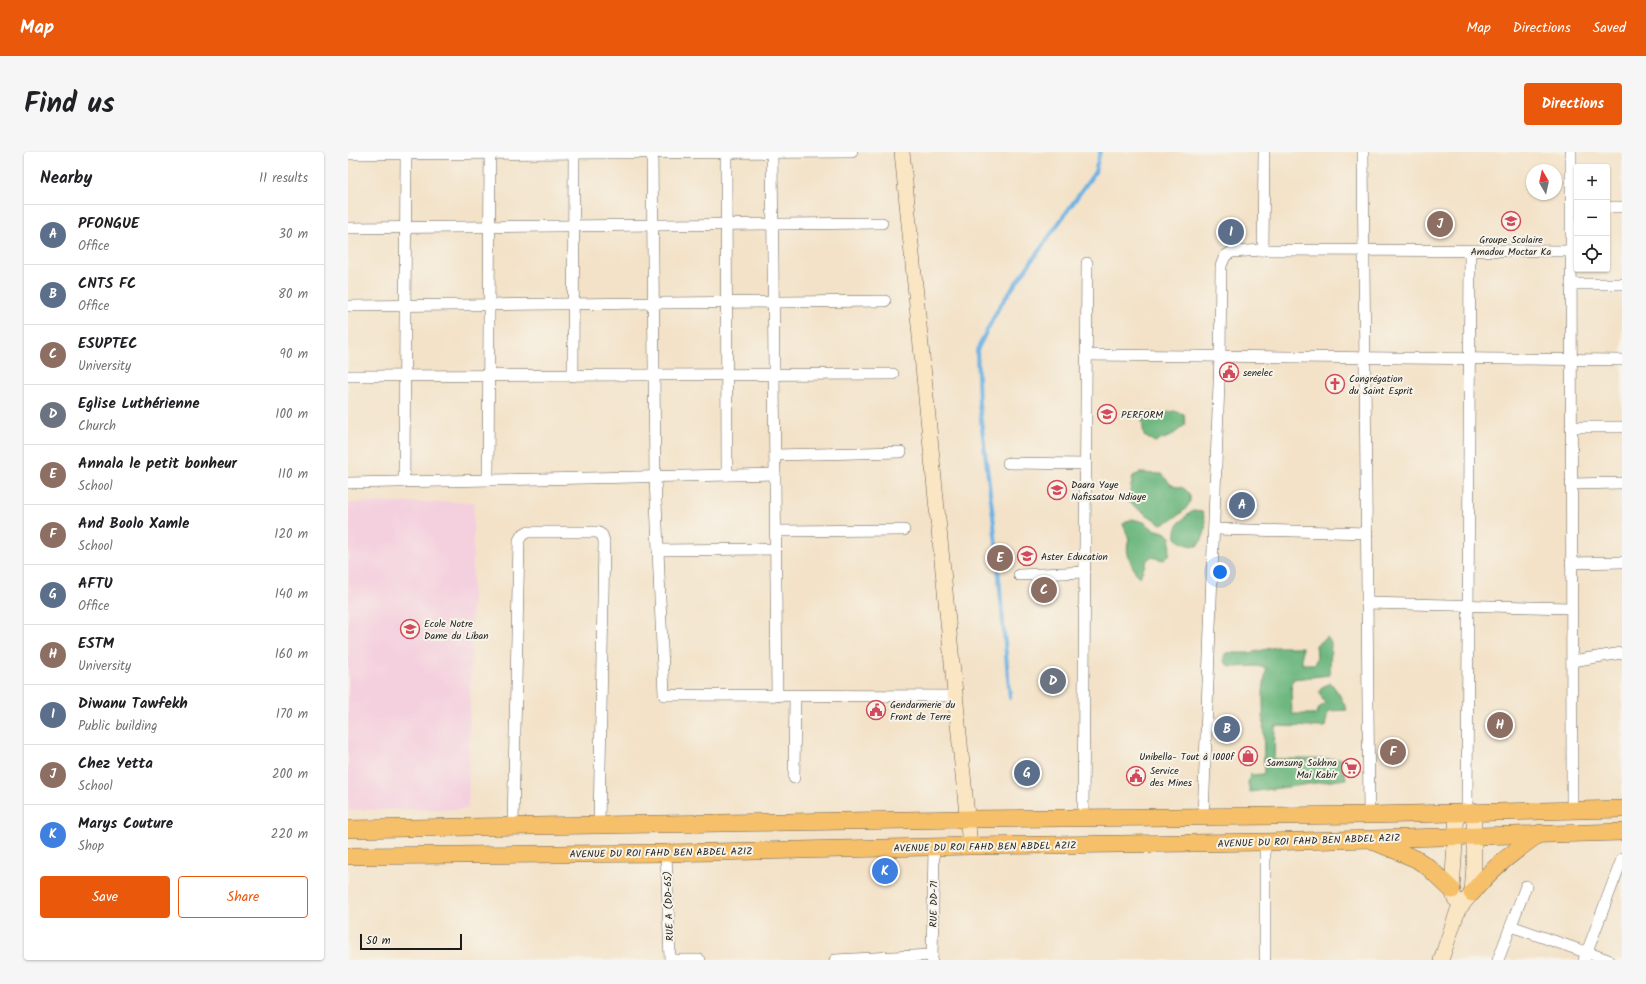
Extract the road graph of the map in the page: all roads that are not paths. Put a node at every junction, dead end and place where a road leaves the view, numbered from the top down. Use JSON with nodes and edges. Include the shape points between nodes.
{"nodes":[{"id":1,"x":574,"y":152,"type":"edge"},
{"id":2,"x":652,"y":152,"type":"edge"},
{"id":3,"x":726,"y":152,"type":"edge"},
{"id":4,"x":743,"y":152,"type":"edge"},
{"id":5,"x":772,"y":152,"type":"edge"},
{"id":6,"x":819,"y":152,"type":"edge"},
{"id":7,"x":852,"y":152,"type":"edge"},
{"id":8,"x":902,"y":152,"type":"edge"},
{"id":9,"x":1264,"y":152,"type":"edge"},
{"id":10,"x":1363,"y":152,"type":"edge"},
{"id":11,"x":1571,"y":152,"type":"edge"},
{"id":12,"x":406,"y":153,"type":"edge"},
{"id":13,"x":490,"y":153,"type":"edge"},
{"id":14,"x":348,"y":154,"type":"edge"},
{"id":15,"x":1574,"y":207,"type":"edge"},
{"id":16,"x":1610,"y":207,"type":"edge"},
{"id":17,"x":1622,"y":207,"type":"edge"},
{"id":18,"x":882,"y":223,"type":"dead end"},
{"id":19,"x":773,"y":224,"type":"junction"},
{"id":20,"x":653,"y":225,"type":"junction"},
{"id":21,"x":726,"y":225,"type":"junction"},
{"id":22,"x":573,"y":226,"type":"junction"},
{"id":23,"x":406,"y":227,"type":"junction"},
{"id":24,"x":490,"y":227,"type":"junction"},
{"id":25,"x":348,"y":228,"type":"edge"},
{"id":26,"x":1263,"y":250,"type":"junction"},
{"id":27,"x":1364,"y":250,"type":"junction"},
{"id":28,"x":1470,"y":251,"type":"junction"},
{"id":29,"x":1571,"y":251,"type":"junction"},
{"id":30,"x":1087,"y":263,"type":"dead end"},
{"id":31,"x":1571,"y":284,"type":"junction"},
{"id":32,"x":1622,"y":284,"type":"edge"},
{"id":33,"x":885,"y":301,"type":"dead end"},
{"id":34,"x":774,"y":302,"type":"junction"},
{"id":35,"x":653,"y":303,"type":"junction"},
{"id":36,"x":726,"y":303,"type":"junction"},
{"id":37,"x":573,"y":304,"type":"junction"},
{"id":38,"x":405,"y":305,"type":"junction"},
{"id":39,"x":489,"y":305,"type":"junction"},
{"id":40,"x":348,"y":306,"type":"edge"},
{"id":41,"x":1086,"y":355,"type":"junction"},
{"id":42,"x":1220,"y":356,"type":"junction"},
{"id":43,"x":1365,"y":357,"type":"junction"},
{"id":44,"x":1469,"y":358,"type":"junction"},
{"id":45,"x":1571,"y":359,"type":"junction"},
{"id":46,"x":1622,"y":360,"type":"edge"},
{"id":47,"x":893,"y":374,"type":"dead end"},
{"id":48,"x":654,"y":375,"type":"junction"},
{"id":49,"x":727,"y":375,"type":"junction"},
{"id":50,"x":774,"y":375,"type":"junction"},
{"id":51,"x":348,"y":376,"type":"edge"},
{"id":52,"x":405,"y":376,"type":"junction"},
{"id":53,"x":489,"y":376,"type":"junction"},
{"id":54,"x":573,"y":376,"type":"junction"},
{"id":55,"x":1571,"y":427,"type":"junction"},
{"id":56,"x":1622,"y":427,"type":"edge"},
{"id":57,"x":901,"y":452,"type":"dead end"},
{"id":58,"x":775,"y":455,"type":"junction"},
{"id":59,"x":1008,"y":463,"type":"dead end"},
{"id":60,"x":1085,"y":464,"type":"junction"},
{"id":61,"x":775,"y":474,"type":"junction"},
{"id":62,"x":727,"y":475,"type":"junction"},
{"id":63,"x":655,"y":477,"type":"junction"},
{"id":64,"x":488,"y":480,"type":"junction"},
{"id":65,"x":404,"y":482,"type":"junction"},
{"id":66,"x":348,"y":483,"type":"edge"},
{"id":67,"x":1622,"y":483,"type":"edge"},
{"id":68,"x":1571,"y":484,"type":"junction"},
{"id":69,"x":1214,"y":529,"type":"junction"},
{"id":70,"x":904,"y":530,"type":"dead end"},
{"id":71,"x":776,"y":531,"type":"junction"},
{"id":72,"x":1367,"y":533,"type":"junction"},
{"id":73,"x":776,"y":549,"type":"junction"},
{"id":74,"x":658,"y":550,"type":"junction"},
{"id":75,"x":1571,"y":562,"type":"junction"},
{"id":76,"x":1622,"y":562,"type":"edge"},
{"id":77,"x":1085,"y":572,"type":"junction"},
{"id":78,"x":1020,"y":575,"type":"dead end"},
{"id":79,"x":1368,"y":603,"type":"junction"},
{"id":80,"x":1468,"y":605,"type":"junction"},
{"id":81,"x":1571,"y":608,"type":"junction"},
{"id":82,"x":1622,"y":653,"type":"edge"},
{"id":83,"x":1572,"y":661,"type":"junction"},
{"id":84,"x":777,"y":696,"type":"junction"},
{"id":85,"x":794,"y":696,"type":"junction"},
{"id":86,"x":955,"y":696,"type":"junction"},
{"id":87,"x":794,"y":778,"type":"dead end"},
{"id":88,"x":1622,"y":808,"type":"edge"},
{"id":89,"x":1572,"y":810,"type":"junction"},
{"id":90,"x":1466,"y":813,"type":"junction"},
{"id":91,"x":1370,"y":815,"type":"junction"},
{"id":92,"x":1203,"y":818,"type":"junction"},
{"id":93,"x":967,"y":819,"type":"junction"},
{"id":94,"x":1083,"y":819,"type":"junction"},
{"id":95,"x":599,"y":825,"type":"junction"},
{"id":96,"x":513,"y":826,"type":"junction"},
{"id":97,"x":348,"y":829,"type":"edge"},
{"id":98,"x":1622,"y":832,"type":"edge"},
{"id":99,"x":1540,"y":834,"type":"junction"},
{"id":100,"x":1456,"y":836,"type":"junction"},
{"id":101,"x":1474,"y":836,"type":"junction"},
{"id":102,"x":1367,"y":839,"type":"junction"},
{"id":103,"x":1265,"y":842,"type":"junction"},
{"id":104,"x":970,"y":846,"type":"junction"},
{"id":105,"x":934,"y":847,"type":"junction"},
{"id":106,"x":666,"y":853,"type":"junction"},
{"id":107,"x":348,"y":856,"type":"edge"},
{"id":108,"x":1622,"y":859,"type":"edge"},
{"id":109,"x":1526,"y":886,"type":"dead end"},
{"id":110,"x":1452,"y":890,"type":"junction"},
{"id":111,"x":1472,"y":893,"type":"junction"},
{"id":112,"x":1458,"y":910,"type":"junction"},
{"id":113,"x":1511,"y":926,"type":"junction"},
{"id":114,"x":1586,"y":956,"type":"edge"},
{"id":115,"x":932,"y":958,"type":"edge"},
{"id":116,"x":1265,"y":958,"type":"dead end"},
{"id":117,"x":670,"y":960,"type":"edge"},
{"id":118,"x":700,"y":960,"type":"edge"},
{"id":119,"x":834,"y":960,"type":"edge"},
{"id":120,"x":1441,"y":960,"type":"edge"},
{"id":121,"x":1498,"y":960,"type":"edge"},
{"id":122,"x":1608,"y":960,"type":"edge"}],
"edges":[{"from":1,"to":2,"type":"street"},
{"from":1,"to":13,"type":"street"},
{"from":1,"to":22,"type":"street"},
{"from":2,"to":3,"type":"street"},
{"from":2,"to":20,"type":"street"},
{"from":3,"to":4,"type":"street"},
{"from":3,"to":21,"type":"street"},
{"from":4,"to":5,"type":"street"},
{"from":5,"to":6,"type":"street"},
{"from":5,"to":19,"type":"street"},
{"from":6,"to":7,"type":"street"},
{"from":8,"to":86,"type":"street"},
{"from":9,"to":26,"type":"street"},
{"from":10,"to":27,"type":"street"},
{"from":11,"to":15,"type":"street"},
{"from":12,"to":13,"type":"street"},
{"from":12,"to":14,"type":"street"},
{"from":12,"to":23,"type":"street"},
{"from":13,"to":24,"type":"street"},
{"from":15,"to":29,"type":"street"},
{"from":16,"to":17,"type":"street"},
{"from":18,"to":19,"type":"street"},
{"from":19,"to":21,"type":"street"},
{"from":19,"to":34,"type":"street"},
{"from":20,"to":21,"type":"street"},
{"from":20,"to":22,"type":"street"},
{"from":20,"to":35,"type":"street"},
{"from":21,"to":36,"type":"street"},
{"from":22,"to":24,"type":"street"},
{"from":22,"to":37,"type":"street"},
{"from":23,"to":24,"type":"street"},
{"from":23,"to":25,"type":"street"},
{"from":23,"to":38,"type":"street"},
{"from":24,"to":39,"type":"street"},
{"from":26,"to":27,"type":"street"},
{"from":26,"to":42,"type":"street","via":[[1232,252],[1225,256],[1221,266]]},
{"from":27,"to":28,"type":"street"},
{"from":27,"to":43,"type":"street"},
{"from":28,"to":29,"type":"street"},
{"from":28,"to":44,"type":"street"},
{"from":29,"to":31,"type":"street"},
{"from":30,"to":41,"type":"street"},
{"from":31,"to":32,"type":"street"},
{"from":31,"to":45,"type":"street"},
{"from":33,"to":34,"type":"street"},
{"from":34,"to":36,"type":"street"},
{"from":34,"to":50,"type":"street"},
{"from":35,"to":36,"type":"street"},
{"from":35,"to":37,"type":"street"},
{"from":35,"to":48,"type":"street"},
{"from":36,"to":49,"type":"street"},
{"from":37,"to":39,"type":"street"},
{"from":37,"to":54,"type":"street"},
{"from":38,"to":39,"type":"street"},
{"from":38,"to":40,"type":"street"},
{"from":38,"to":52,"type":"street"},
{"from":39,"to":53,"type":"street"},
{"from":41,"to":42,"type":"street"},
{"from":41,"to":60,"type":"street"},
{"from":42,"to":43,"type":"street"},
{"from":42,"to":69,"type":"street"},
{"from":43,"to":44,"type":"street"},
{"from":43,"to":72,"type":"street"},
{"from":44,"to":45,"type":"street"},
{"from":44,"to":80,"type":"street"},
{"from":45,"to":46,"type":"street"},
{"from":45,"to":55,"type":"street"},
{"from":47,"to":50,"type":"street"},
{"from":48,"to":49,"type":"street"},
{"from":48,"to":54,"type":"street"},
{"from":48,"to":63,"type":"street"},
{"from":49,"to":50,"type":"street"},
{"from":49,"to":62,"type":"street"},
{"from":50,"to":58,"type":"street"},
{"from":51,"to":52,"type":"street"},
{"from":52,"to":53,"type":"street"},
{"from":52,"to":65,"type":"street"},
{"from":53,"to":54,"type":"street"},
{"from":53,"to":64,"type":"street"},
{"from":55,"to":56,"type":"street"},
{"from":55,"to":68,"type":"street"},
{"from":57,"to":58,"type":"street"},
{"from":58,"to":61,"type":"street"},
{"from":59,"to":60,"type":"street"},
{"from":60,"to":77,"type":"street"},
{"from":61,"to":62,"type":"street"},
{"from":61,"to":71,"type":"street"},
{"from":62,"to":63,"type":"street"},
{"from":63,"to":64,"type":"street"},
{"from":63,"to":74,"type":"street"},
{"from":64,"to":65,"type":"street"},
{"from":65,"to":66,"type":"street"},
{"from":67,"to":68,"type":"street"},
{"from":68,"to":75,"type":"street"},
{"from":69,"to":72,"type":"street"},
{"from":69,"to":92,"type":"street"},
{"from":70,"to":71,"type":"street"},
{"from":71,"to":73,"type":"street"},
{"from":72,"to":79,"type":"street"},
{"from":73,"to":74,"type":"street"},
{"from":73,"to":84,"type":"street"},
{"from":74,"to":84,"type":"street","via":[[664,696]]},
{"from":75,"to":76,"type":"street"},
{"from":75,"to":81,"type":"street"},
{"from":77,"to":78,"type":"street"},
{"from":77,"to":94,"type":"street"},
{"from":79,"to":80,"type":"street"},
{"from":79,"to":91,"type":"street"},
{"from":80,"to":81,"type":"street"},
{"from":80,"to":90,"type":"street"},
{"from":81,"to":83,"type":"street"},
{"from":82,"to":83,"type":"street"},
{"from":83,"to":89,"type":"street"},
{"from":84,"to":85,"type":"street"},
{"from":85,"to":86,"type":"street"},
{"from":85,"to":87,"type":"street"},
{"from":86,"to":93,"type":"street"},
{"from":88,"to":89,"type":"main road"},
{"from":89,"to":90,"type":"main road"},
{"from":90,"to":91,"type":"main road"},
{"from":90,"to":100,"type":"street"},
{"from":90,"to":101,"type":"street"},
{"from":91,"to":92,"type":"main road"},
{"from":92,"to":94,"type":"main road"},
{"from":93,"to":94,"type":"main road"},
{"from":93,"to":95,"type":"main road"},
{"from":93,"to":104,"type":"street"},
{"from":95,"to":96,"type":"main road"},
{"from":95,"to":96,"type":"street","via":[[604,541],[602,535],[597,532],[527,532],[519,540]]},
{"from":96,"to":97,"type":"main road"},
{"from":98,"to":99,"type":"main road","name":"AVENUE DU ROI FAHD BEN ABDEL AZIZ"},
{"from":99,"to":101,"type":"main road","name":"AVENUE DU ROI FAHD BEN ABDEL AZIZ"},
{"from":99,"to":111,"type":"main road","via":[[1485,876]]},
{"from":100,"to":101,"type":"main road","name":"AVENUE DU ROI FAHD BEN ABDEL AZIZ"},
{"from":100,"to":102,"type":"main road","name":"AVENUE DU ROI FAHD BEN ABDEL AZIZ"},
{"from":100,"to":110,"type":"street"},
{"from":101,"to":111,"type":"street"},
{"from":102,"to":103,"type":"main road","name":"AVENUE DU ROI FAHD BEN ABDEL AZIZ"},
{"from":102,"to":110,"type":"main road","via":[[1416,859]]},
{"from":103,"to":104,"type":"main road","name":"AVENUE DU ROI FAHD BEN ABDEL AZIZ"},
{"from":103,"to":116,"type":"street"},
{"from":104,"to":105,"type":"main road","name":"AVENUE DU ROI FAHD BEN ABDEL AZIZ"},
{"from":105,"to":106,"type":"main road","name":"AVENUE DU ROI FAHD BEN ABDEL AZIZ"},
{"from":105,"to":115,"type":"street","name":"RUE DD-71"},
{"from":106,"to":107,"type":"main road","name":"AVENUE DU ROI FAHD BEN ABDEL AZIZ"},
{"from":106,"to":117,"type":"street","name":"RUE A (DD-65)"},
{"from":108,"to":114,"type":"street"},
{"from":109,"to":113,"type":"street"},
{"from":110,"to":112,"type":"street"},
{"from":111,"to":112,"type":"street"},
{"from":112,"to":120,"type":"street"},
{"from":113,"to":114,"type":"street"},
{"from":113,"to":121,"type":"street"},
{"from":114,"to":122,"type":"street"},
{"from":115,"to":119,"type":"street"},
{"from":117,"to":118,"type":"street"}]}
